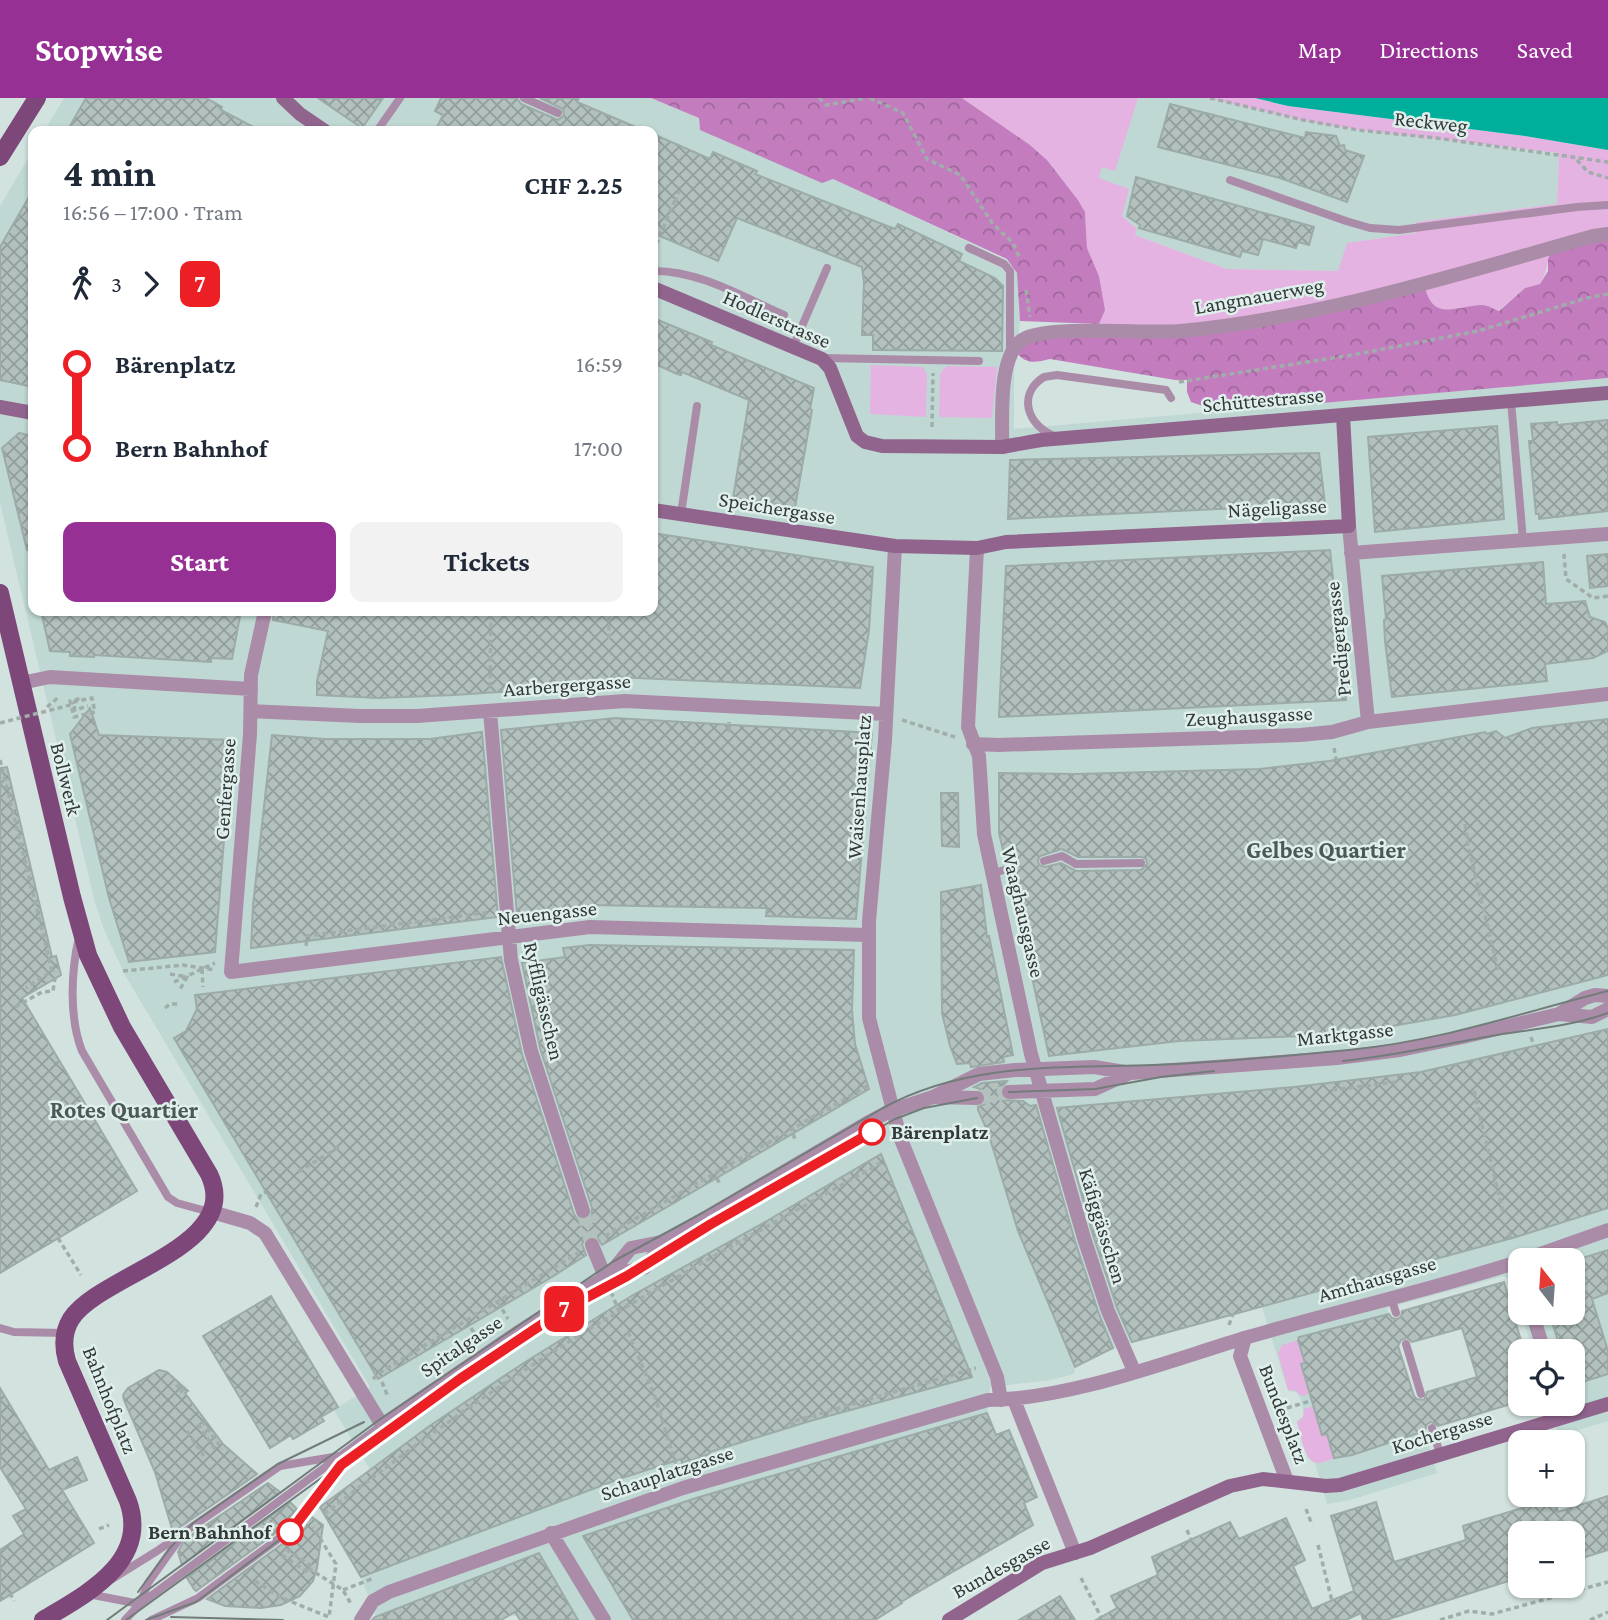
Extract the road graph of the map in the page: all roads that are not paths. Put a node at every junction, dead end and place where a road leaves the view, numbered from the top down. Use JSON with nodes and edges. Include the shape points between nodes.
{"nodes":[{"id":1,"x":37,"y":98,"type":"edge"},
{"id":2,"x":283,"y":98,"type":"edge"},
{"id":3,"x":400,"y":98,"type":"edge"},
{"id":4,"x":524,"y":98,"type":"edge"},
{"id":5,"x":558,"y":113,"type":"dead end"},
{"id":6,"x":318,"y":126,"type":"edge"},
{"id":7,"x":380,"y":126,"type":"edge"},
{"id":8,"x":2,"y":153,"type":"edge"},
{"id":9,"x":1230,"y":180,"type":"dead end"},
{"id":10,"x":1608,"y":205,"type":"edge"},
{"id":11,"x":1608,"y":234,"type":"edge"},
{"id":12,"x":969,"y":248,"type":"dead end"},
{"id":13,"x":827,"y":268,"type":"dead end"},
{"id":14,"x":658,"y":272,"type":"edge"},
{"id":15,"x":658,"y":290,"type":"edge"},
{"id":16,"x":784,"y":315,"type":"dead end"},
{"id":17,"x":793,"y":346,"type":"junction"},
{"id":18,"x":1010,"y":357,"type":"junction"},
{"id":19,"x":820,"y":358,"type":"junction"},
{"id":20,"x":979,"y":360,"type":"dead end"},
{"id":21,"x":1608,"y":393,"type":"edge"},
{"id":22,"x":1171,"y":398,"type":"dead end"},
{"id":23,"x":1511,"y":401,"type":"junction"},
{"id":24,"x":697,"y":406,"type":"dead end"},
{"id":25,"x":0,"y":407,"type":"edge"},
{"id":26,"x":28,"y":412,"type":"edge"},
{"id":27,"x":1343,"y":415,"type":"junction"},
{"id":28,"x":1060,"y":438,"type":"junction"},
{"id":29,"x":922,"y":446,"type":"joint"},
{"id":30,"x":1002,"y":447,"type":"junction"},
{"id":31,"x":658,"y":511,"type":"edge"},
{"id":32,"x":681,"y":514,"type":"junction"},
{"id":33,"x":1349,"y":526,"type":"junction"},
{"id":34,"x":1608,"y":534,"type":"edge"},
{"id":35,"x":1523,"y":540,"type":"junction"},
{"id":36,"x":895,"y":546,"type":"junction"},
{"id":37,"x":977,"y":548,"type":"junction"},
{"id":38,"x":1351,"y":553,"type":"junction"},
{"id":39,"x":0,"y":593,"type":"edge"},
{"id":40,"x":264,"y":616,"type":"edge"},
{"id":41,"x":21,"y":683,"type":"junction"},
{"id":42,"x":251,"y":689,"type":"junction"},
{"id":43,"x":1608,"y":694,"type":"edge"},
{"id":44,"x":251,"y":711,"type":"junction"},
{"id":45,"x":490,"y":711,"type":"junction"},
{"id":46,"x":886,"y":714,"type":"junction"},
{"id":47,"x":1368,"y":722,"type":"junction"},
{"id":48,"x":973,"y":744,"type":"junction"},
{"id":49,"x":1044,"y":861,"type":"dead end"},
{"id":50,"x":1141,"y":863,"type":"dead end"},
{"id":51,"x":80,"y":931,"type":"junction"},
{"id":52,"x":868,"y":935,"type":"junction"},
{"id":53,"x":508,"y":938,"type":"junction"},
{"id":54,"x":231,"y":972,"type":"joint"},
{"id":55,"x":1608,"y":996,"type":"edge"},
{"id":56,"x":1608,"y":1009,"type":"edge"},
{"id":57,"x":1559,"y":1014,"type":"junction"},
{"id":58,"x":1035,"y":1069,"type":"junction"},
{"id":59,"x":1131,"y":1073,"type":"junction"},
{"id":60,"x":1041,"y":1089,"type":"junction"},
{"id":61,"x":1009,"y":1092,"type":"tunnel mouth"},
{"id":62,"x":933,"y":1097,"type":"junction"},
{"id":63,"x":977,"y":1098,"type":"tunnel mouth"},
{"id":64,"x":893,"y":1111,"type":"junction"},
{"id":65,"x":583,"y":1211,"type":"tunnel mouth"},
{"id":66,"x":212,"y":1212,"type":"junction"},
{"id":67,"x":1608,"y":1230,"type":"edge"},
{"id":68,"x":666,"y":1241,"type":"junction"},
{"id":69,"x":592,"y":1245,"type":"tunnel mouth"},
{"id":70,"x":1561,"y":1248,"type":"edge"},
{"id":71,"x":1508,"y":1267,"type":"edge"},
{"id":72,"x":607,"y":1276,"type":"junction"},
{"id":73,"x":1391,"y":1297,"type":"junction"},
{"id":74,"x":1396,"y":1313,"type":"dead end"},
{"id":75,"x":0,"y":1328,"type":"edge"},
{"id":76,"x":65,"y":1333,"type":"junction"},
{"id":77,"x":1245,"y":1338,"type":"junction"},
{"id":78,"x":1406,"y":1344,"type":"dead end"},
{"id":79,"x":1134,"y":1371,"type":"junction"},
{"id":80,"x":1421,"y":1394,"type":"dead end"},
{"id":81,"x":1007,"y":1400,"type":"junction"},
{"id":82,"x":1608,"y":1404,"type":"edge"},
{"id":83,"x":1585,"y":1407,"type":"edge"},
{"id":84,"x":1544,"y":1416,"type":"edge"},
{"id":85,"x":382,"y":1425,"type":"junction"},
{"id":86,"x":1432,"y":1428,"type":"dead end"},
{"id":87,"x":1440,"y":1454,"type":"junction"},
{"id":88,"x":339,"y":1456,"type":"junction"},
{"id":89,"x":1287,"y":1481,"type":"junction"},
{"id":90,"x":196,"y":1523,"type":"junction"},
{"id":91,"x":551,"y":1533,"type":"junction"},
{"id":92,"x":1075,"y":1553,"type":"junction"},
{"id":93,"x":87,"y":1594,"type":"junction"},
{"id":94,"x":140,"y":1604,"type":"junction"},
{"id":95,"x":43,"y":1620,"type":"edge"},
{"id":96,"x":125,"y":1620,"type":"edge"},
{"id":97,"x":150,"y":1620,"type":"edge"},
{"id":98,"x":362,"y":1620,"type":"edge"},
{"id":99,"x":604,"y":1620,"type":"edge"},
{"id":100,"x":948,"y":1620,"type":"edge"}],
"edges":[{"from":1,"to":8,"type":"main road"},
{"from":2,"to":6,"type":"street"},
{"from":3,"to":7,"type":"lane"},
{"from":4,"to":5,"type":"lane"},
{"from":9,"to":10,"type":"lane","via":[[1370,228],[1399,230]]},
{"from":11,"to":18,"type":"street","name":"Langmauerweg","via":[[1272,319],[1176,331],[1032,336],[1017,345]]},
{"from":12,"to":18,"type":"lane","via":[[1010,271]]},
{"from":13,"to":17,"type":"lane"},
{"from":14,"to":16,"type":"lane","via":[[690,275]]},
{"from":15,"to":17,"type":"street","name":"Hodlerstrasse"},
{"from":17,"to":19,"type":"street","name":"Hodlerstrasse"},
{"from":18,"to":30,"type":"street","via":[[1004,382]]},
{"from":19,"to":20,"type":"lane"},
{"from":19,"to":29,"type":"street","name":"Hodlerstrasse","via":[[830,368],[861,440],[882,446]]},
{"from":21,"to":23,"type":"street","name":"Schüttestrasse"},
{"from":22,"to":28,"type":"lane","via":[[1166,390],[1044,377],[1031,391],[1028,409],[1038,426]]},
{"from":23,"to":27,"type":"street","name":"Schüttestrasse"},
{"from":23,"to":35,"type":"lane"},
{"from":24,"to":32,"type":"lane"},
{"from":25,"to":26,"type":"street"},
{"from":27,"to":28,"type":"street","name":"Schüttestrasse"},
{"from":27,"to":33,"type":"street"},
{"from":28,"to":30,"type":"street","name":"Schüttestrasse"},
{"from":29,"to":30,"type":"street","name":"Schüttestrasse"},
{"from":31,"to":32,"type":"street","name":"Speichergasse"},
{"from":32,"to":36,"type":"street","name":"Speichergasse"},
{"from":33,"to":37,"type":"street","name":"Nägeligasse","via":[[1006,542]]},
{"from":33,"to":38,"type":"street","name":"Nägeligasse"},
{"from":34,"to":35,"type":"street"},
{"from":35,"to":38,"type":"street"},
{"from":36,"to":37,"type":"street"},
{"from":36,"to":46,"type":"street","name":"Waisenhausplatz"},
{"from":37,"to":48,"type":"street","via":[[968,721]]},
{"from":38,"to":47,"type":"street","name":"Predigergasse"},
{"from":39,"to":41,"type":"main road","name":"Bollwerk"},
{"from":40,"to":42,"type":"street","name":"Genfergasse"},
{"from":41,"to":42,"type":"street","via":[[50,677]]},
{"from":41,"to":51,"type":"main road","name":"Bollwerk"},
{"from":42,"to":44,"type":"street","name":"Genfergasse"},
{"from":43,"to":47,"type":"street","name":"Zeughausgasse"},
{"from":44,"to":45,"type":"street","name":"Aarbergergasse","via":[[417,716]]},
{"from":44,"to":54,"type":"street","name":"Genfergasse"},
{"from":45,"to":46,"type":"street","name":"Aarbergergasse","via":[[625,701]]},
{"from":45,"to":53,"type":"street","name":"Ryffligässchen"},
{"from":46,"to":52,"type":"street","name":"Waisenhausplatz"},
{"from":47,"to":48,"type":"street","name":"Zeughausgasse","via":[[1332,732],[1267,738]]},
{"from":48,"to":58,"type":"street","name":"Waaghausgasse","via":[[979,756],[984,834],[1001,871]]},
{"from":49,"to":50,"type":"lane","via":[[1062,856],[1076,864]]},
{"from":51,"to":66,"type":"main road","name":"Bollwerk","via":[[127,1035],[211,1178]]},
{"from":51,"to":66,"type":"lane","via":[[72,965],[76,1033],[82,1052],[168,1197]]},
{"from":52,"to":53,"type":"street","name":"Neuengasse","via":[[590,927]]},
{"from":52,"to":64,"type":"street","name":"Waisenhausplatz","via":[[869,1018]]},
{"from":53,"to":54,"type":"street","name":"Neuengasse"},
{"from":53,"to":65,"type":"street","name":"Ryffligässchen","via":[[528,1040]]},
{"from":55,"to":57,"type":"street","name":"Marktgasse","via":[[1585,998]]},
{"from":56,"to":57,"type":"street","name":"Marktgasse","via":[[1591,1017]]},
{"from":57,"to":59,"type":"street","name":"Marktgasse","via":[[1400,1050]]},
{"from":58,"to":59,"type":"street","name":"Marktgasse","via":[[1094,1067]]},
{"from":58,"to":60,"type":"street","name":"Waaghausgasse"},
{"from":58,"to":62,"type":"street","name":"Marktgasse","via":[[973,1076]]},
{"from":59,"to":60,"type":"street","name":"Marktgasse","via":[[1095,1089]]},
{"from":60,"to":61,"type":"street","name":"Marktgasse"},
{"from":60,"to":79,"type":"street","name":"Käfiggässchen","via":[[1099,1284]]},
{"from":62,"to":63,"type":"street"},
{"from":62,"to":64,"type":"street","name":"Spitalgasse"},
{"from":64,"to":68,"type":"street","name":"Spitalgasse"},
{"from":64,"to":81,"type":"street","via":[[903,1146]]},
{"from":66,"to":76,"type":"main road","name":"Bahnhofplatz","via":[[181,1244],[82,1308]]},
{"from":66,"to":85,"type":"street","via":[[250,1223],[265,1233]]},
{"from":67,"to":70,"type":"street","name":"Amthausgasse"},
{"from":68,"to":72,"type":"street","name":"Spitalgasse","via":[[631,1248]]},
{"from":68,"to":72,"type":"street","name":"Spitalgasse","via":[[644,1268]]},
{"from":69,"to":72,"type":"street"},
{"from":71,"to":73,"type":"street","name":"Amthausgasse"},
{"from":72,"to":85,"type":"street","name":"Spitalgasse"},
{"from":73,"to":74,"type":"lane"},
{"from":73,"to":77,"type":"street","name":"Amthausgasse"},
{"from":75,"to":76,"type":"lane"},
{"from":76,"to":93,"type":"main road","name":"Bahnhofplatz","via":[[67,1361],[131,1509],[128,1548],[113,1571]]},
{"from":77,"to":79,"type":"street"},
{"from":77,"to":89,"type":"street","name":"Bundesplatz","via":[[1240,1356]]},
{"from":78,"to":80,"type":"lane"},
{"from":79,"to":81,"type":"street"},
{"from":81,"to":91,"type":"street","name":"Schauplatzgasse","via":[[988,1400],[683,1488]]},
{"from":81,"to":92,"type":"street"},
{"from":82,"to":83,"type":"street","name":"Kochergasse"},
{"from":84,"to":87,"type":"street","name":"Kochergasse"},
{"from":85,"to":88,"type":"lane","name":"Spitalgasse"},
{"from":86,"to":87,"type":"lane"},
{"from":87,"to":89,"type":"street","name":"Kochergasse","via":[[1340,1485]]},
{"from":88,"to":90,"type":"lane","via":[[284,1464]]},
{"from":88,"to":94,"type":"lane","name":"Spitalgasse"},
{"from":88,"to":97,"type":"lane","via":[[306,1514],[289,1531],[198,1598]]},
{"from":89,"to":92,"type":"street","name":"Bundesplatz","via":[[1263,1479],[1230,1486]]},
{"from":90,"to":93,"type":"lane"},
{"from":90,"to":94,"type":"lane","via":[[171,1549]]},
{"from":91,"to":98,"type":"street","name":"Schauplatzgasse","via":[[380,1596]]},
{"from":91,"to":99,"type":"street"},
{"from":92,"to":100,"type":"street","name":"Bundesgasse","via":[[1042,1563]]},
{"from":93,"to":94,"type":"lane"},
{"from":93,"to":95,"type":"main road"},
{"from":94,"to":96,"type":"lane"}]}
